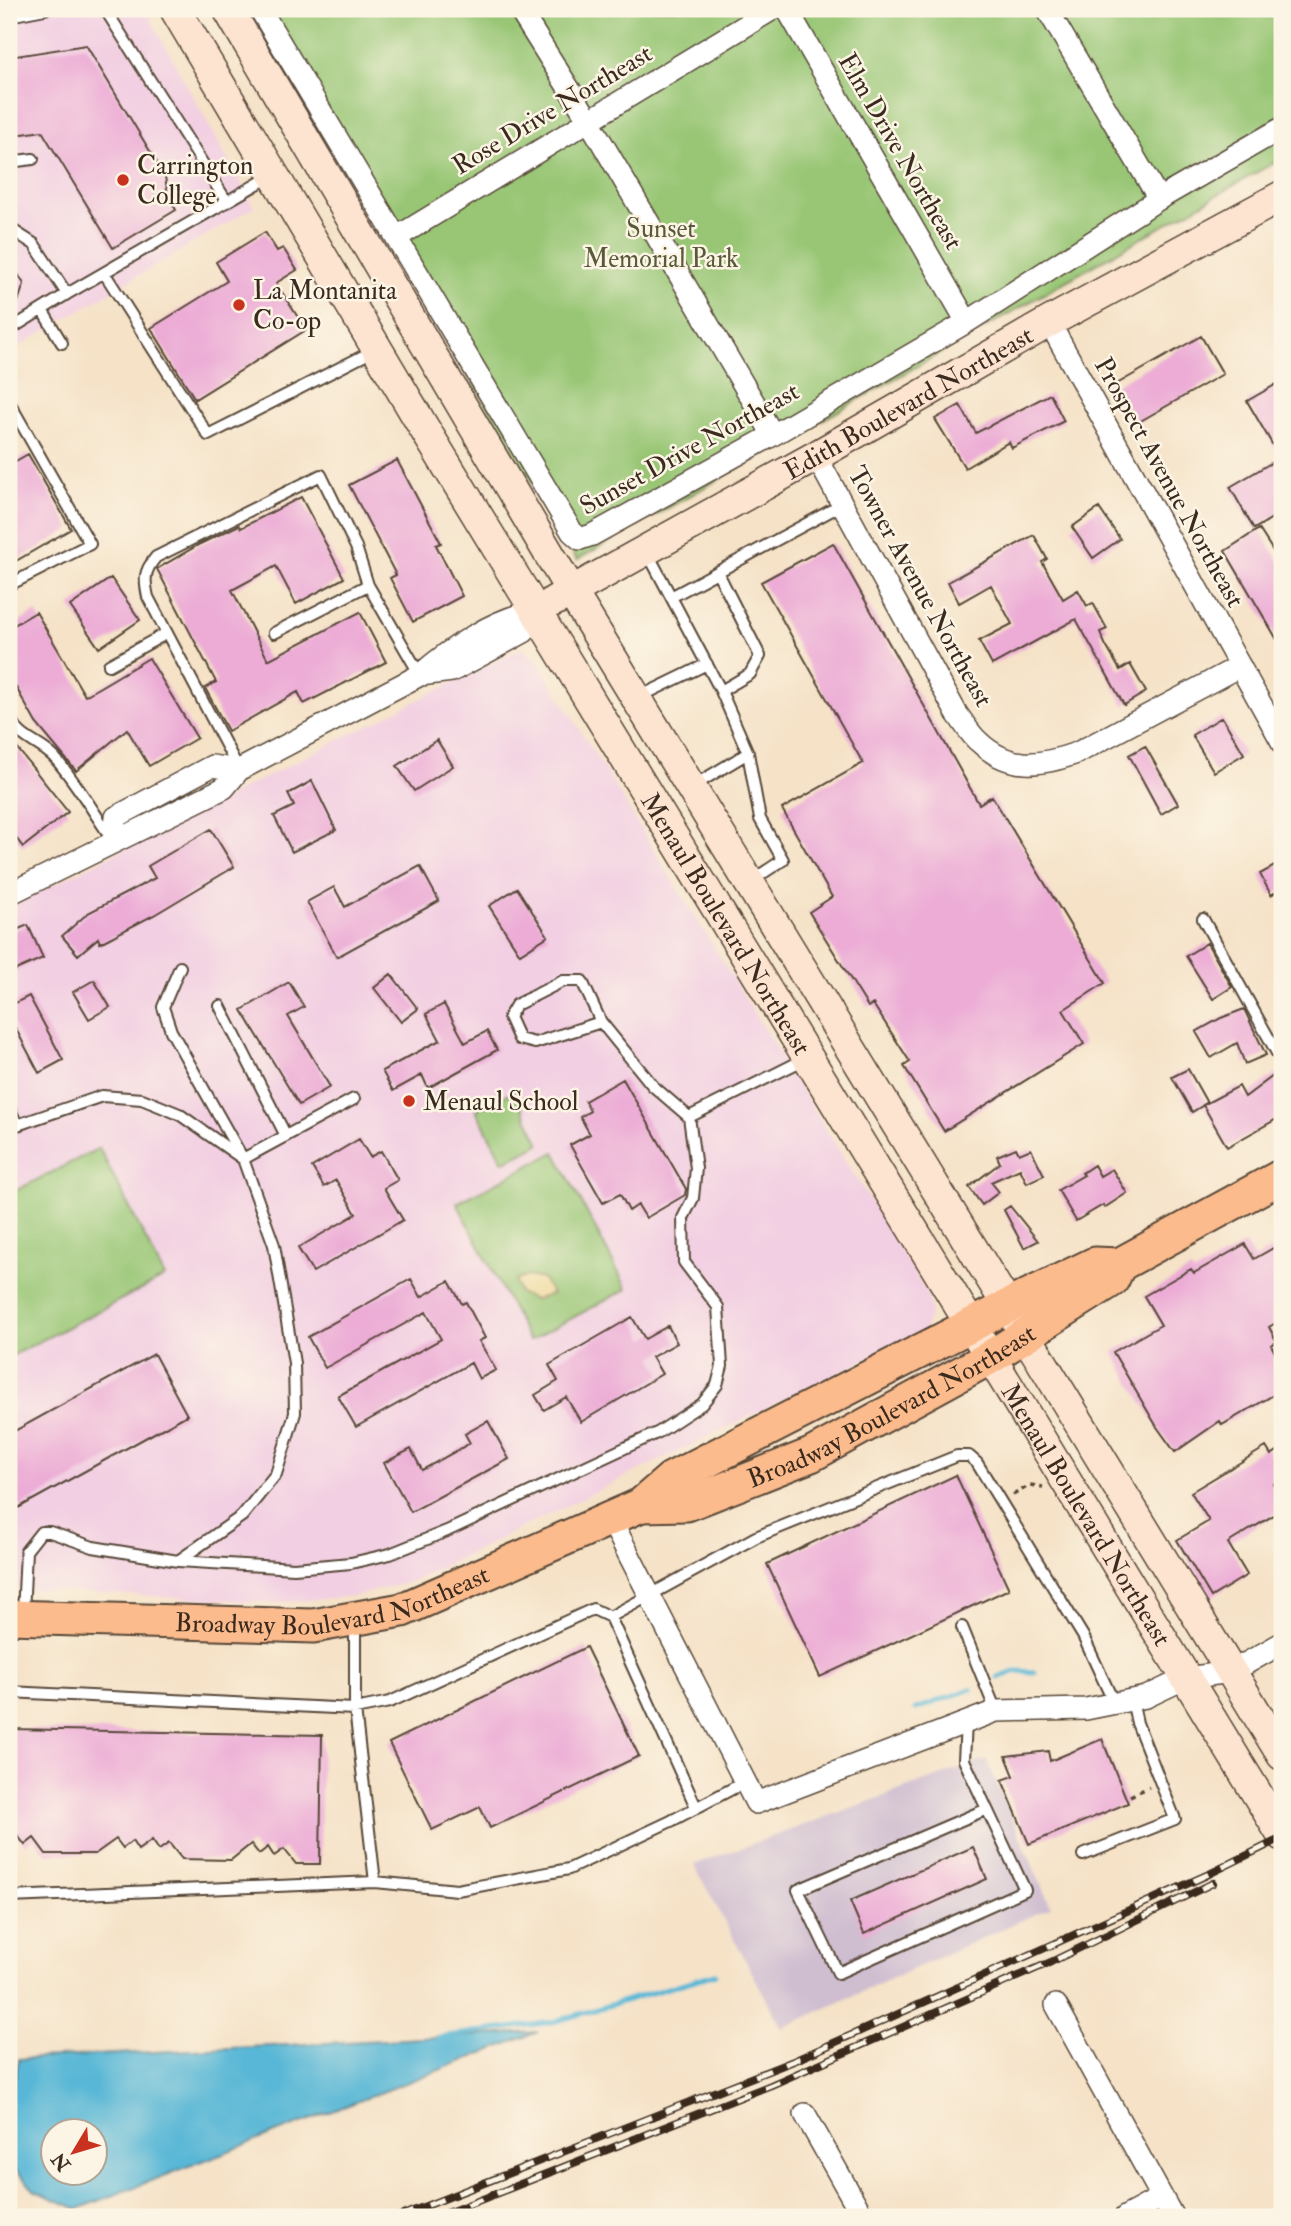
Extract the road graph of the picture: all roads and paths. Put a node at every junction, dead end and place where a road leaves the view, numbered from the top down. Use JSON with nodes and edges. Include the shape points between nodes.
{"nodes":[{"id":1,"x":45,"y":9,"type":"edge"},
{"id":2,"x":105,"y":9,"type":"edge"},
{"id":3,"x":175,"y":9,"type":"edge"},
{"id":4,"x":228,"y":9,"type":"edge"},
{"id":5,"x":260,"y":9,"type":"edge"},
{"id":6,"x":519,"y":9,"type":"edge"},
{"id":7,"x":773,"y":9,"type":"edge"},
{"id":8,"x":787,"y":9,"type":"edge"},
{"id":9,"x":1046,"y":9,"type":"edge"},
{"id":10,"x":9,"y":16,"type":"edge"},
{"id":11,"x":588,"y":119,"type":"junction"},
{"id":12,"x":1282,"y":128,"type":"edge"},
{"id":13,"x":33,"y":159,"type":"dead end"},
{"id":14,"x":9,"y":162,"type":"edge"},
{"id":15,"x":274,"y":175,"type":"junction"},
{"id":16,"x":1282,"y":196,"type":"edge"},
{"id":17,"x":1159,"y":199,"type":"junction"},
{"id":18,"x":227,"y":202,"type":"junction"},
{"id":19,"x":9,"y":228,"type":"edge"},
{"id":20,"x":397,"y":237,"type":"junction"},
{"id":21,"x":105,"y":274,"type":"junction"},
{"id":22,"x":67,"y":294,"type":"junction"},
{"id":23,"x":42,"y":310,"type":"junction"},
{"id":24,"x":967,"y":321,"type":"junction"},
{"id":25,"x":1049,"y":322,"type":"junction"},
{"id":26,"x":9,"y":330,"type":"edge"},
{"id":27,"x":62,"y":343,"type":"dead end"},
{"id":28,"x":377,"y":349,"type":"junction"},
{"id":29,"x":9,"y":402,"type":"edge"},
{"id":30,"x":773,"y":435,"type":"junction"},
{"id":31,"x":816,"y":456,"type":"junction"},
{"id":32,"x":843,"y":505,"type":"junction"},
{"id":33,"x":646,"y":549,"type":"junction"},
{"id":34,"x":718,"y":573,"type":"junction"},
{"id":35,"x":9,"y":585,"type":"edge"},
{"id":36,"x":368,"y":586,"type":"junction"},
{"id":37,"x":571,"y":591,"type":"junction"},
{"id":38,"x":671,"y":597,"type":"junction"},
{"id":39,"x":536,"y":611,"type":"junction"},
{"id":40,"x":167,"y":633,"type":"junction"},
{"id":41,"x":274,"y":633,"type":"dead end"},
{"id":42,"x":707,"y":664,"type":"junction"},
{"id":43,"x":109,"y":665,"type":"dead end"},
{"id":44,"x":1240,"y":666,"type":"junction"},
{"id":45,"x":420,"y":675,"type":"junction"},
{"id":46,"x":721,"y":691,"type":"junction"},
{"id":47,"x":637,"y":698,"type":"junction"},
{"id":48,"x":9,"y":717,"type":"edge"},
{"id":49,"x":1282,"y":742,"type":"edge"},
{"id":50,"x":748,"y":753,"type":"junction"},
{"id":51,"x":239,"y":770,"type":"junction"},
{"id":52,"x":690,"y":787,"type":"junction"},
{"id":53,"x":113,"y":841,"type":"junction"},
{"id":54,"x":748,"y":883,"type":"junction"},
{"id":55,"x":9,"y":894,"type":"edge"},
{"id":56,"x":1203,"y":919,"type":"dead end"},
{"id":57,"x":180,"y":967,"type":"dead end"},
{"id":58,"x":220,"y":1006,"type":"dead end"},
{"id":59,"x":601,"y":1022,"type":"junction"},
{"id":60,"x":842,"y":1036,"type":"junction"},
{"id":61,"x":808,"y":1058,"type":"junction"},
{"id":62,"x":1282,"y":1062,"type":"edge"},
{"id":63,"x":354,"y":1100,"type":"dead end"},
{"id":64,"x":9,"y":1107,"type":"edge"},
{"id":65,"x":689,"y":1117,"type":"junction"},
{"id":66,"x":13,"y":1126,"type":"edge"},
{"id":67,"x":286,"y":1136,"type":"junction"},
{"id":68,"x":243,"y":1159,"type":"junction"},
{"id":69,"x":1282,"y":1175,"type":"edge"},
{"id":70,"x":1119,"y":1265,"type":"junction"},
{"id":71,"x":1007,"y":1306,"type":"junction"},
{"id":72,"x":970,"y":1325,"type":"junction"},
{"id":73,"x":1025,"y":1335,"type":"junction"},
{"id":74,"x":989,"y":1358,"type":"junction"},
{"id":75,"x":1048,"y":1484,"type":"dead end"},
{"id":76,"x":1012,"y":1496,"type":"dead end"},
{"id":77,"x":641,"y":1505,"type":"junction"},
{"id":78,"x":610,"y":1518,"type":"junction"},
{"id":79,"x":177,"y":1562,"type":"junction"},
{"id":80,"x":650,"y":1595,"type":"junction"},
{"id":81,"x":610,"y":1617,"type":"junction"},
{"id":82,"x":16,"y":1618,"type":"edge"},
{"id":83,"x":355,"y":1619,"type":"junction"},
{"id":84,"x":962,"y":1627,"type":"dead end"},
{"id":85,"x":1282,"y":1643,"type":"edge"},
{"id":86,"x":1231,"y":1672,"type":"junction"},
{"id":87,"x":1186,"y":1678,"type":"junction"},
{"id":88,"x":9,"y":1692,"type":"edge"},
{"id":89,"x":1123,"y":1702,"type":"junction"},
{"id":90,"x":355,"y":1709,"type":"junction"},
{"id":91,"x":996,"y":1712,"type":"junction"},
{"id":92,"x":966,"y":1723,"type":"junction"},
{"id":93,"x":1282,"y":1755,"type":"edge"},
{"id":94,"x":746,"y":1782,"type":"junction"},
{"id":95,"x":1149,"y":1787,"type":"dead end"},
{"id":96,"x":1130,"y":1796,"type":"dead end"},
{"id":97,"x":696,"y":1807,"type":"junction"},
{"id":98,"x":987,"y":1810,"type":"junction"},
{"id":99,"x":1282,"y":1835,"type":"edge"},
{"id":100,"x":1083,"y":1855,"type":"dead end"},
{"id":101,"x":375,"y":1882,"type":"junction"},
{"id":102,"x":9,"y":1897,"type":"edge"},
{"id":103,"x":1056,"y":2005,"type":"dead end"},
{"id":104,"x":806,"y":2115,"type":"dead end"},
{"id":105,"x":1162,"y":2197,"type":"junction"},
{"id":106,"x":863,"y":2217,"type":"edge"},
{"id":107,"x":1125,"y":2217,"type":"edge"},
{"id":108,"x":1173,"y":2217,"type":"edge"}],
"edges":[{"from":1,"to":10,"type":"lane"},
{"from":2,"to":18,"type":"lane"},
{"from":3,"to":15,"type":"main road","name":"Menaul Boulevard Northeast"},
{"from":4,"to":37,"type":"main road","name":"Menaul Boulevard Northeast"},
{"from":5,"to":20,"type":"street","name":"Sunset Drive Northeast"},
{"from":6,"to":11,"type":"street"},
{"from":7,"to":11,"type":"street","name":"Rose Drive Northeast"},
{"from":8,"to":24,"type":"street","name":"Elm Drive Northeast"},
{"from":9,"to":17,"type":"street"},
{"from":11,"to":20,"type":"street","name":"Rose Drive Northeast"},
{"from":11,"to":30,"type":"street"},
{"from":12,"to":17,"type":"street","name":"Sunset Drive Northeast"},
{"from":13,"to":14,"type":"lane"},
{"from":15,"to":18,"type":"lane"},
{"from":15,"to":28,"type":"main road","name":"Menaul Boulevard Northeast"},
{"from":16,"to":25,"type":"main road","name":"Edith Boulevard Northeast"},
{"from":17,"to":24,"type":"street","name":"Sunset Drive Northeast"},
{"from":18,"to":21,"type":"lane"},
{"from":19,"to":22,"type":"lane","via":[[34,244]]},
{"from":20,"to":30,"type":"street","name":"Sunset Drive Northeast","via":[[580,539]]},
{"from":21,"to":22,"type":"lane"},
{"from":21,"to":28,"type":"lane","via":[[208,435]]},
{"from":22,"to":23,"type":"lane"},
{"from":23,"to":26,"type":"lane"},
{"from":23,"to":27,"type":"lane"},
{"from":24,"to":30,"type":"street","name":"Sunset Drive Northeast"},
{"from":25,"to":31,"type":"main road","name":"Edith Boulevard Northeast"},
{"from":25,"to":44,"type":"street","name":"Prospect Avenue Northeast"},
{"from":28,"to":39,"type":"main road","name":"Menaul Boulevard Northeast"},
{"from":29,"to":35,"type":"lane","via":[[90,544]]},
{"from":31,"to":32,"type":"street","name":"Towner Avenue Northeast"},
{"from":31,"to":33,"type":"main road","name":"Edith Boulevard Northeast"},
{"from":32,"to":34,"type":"lane"},
{"from":32,"to":44,"type":"street","name":"Towner Avenue Northeast","via":[[957,714],[978,741],[1016,763],[1055,761],[1077,753]]},
{"from":33,"to":37,"type":"main road","name":"Edith Boulevard Northeast"},
{"from":33,"to":38,"type":"lane"},
{"from":34,"to":38,"type":"lane"},
{"from":34,"to":46,"type":"lane","via":[[760,656],[750,674]]},
{"from":36,"to":40,"type":"lane","via":[[356,547],[321,475],[156,557],[146,568],[144,580]]},
{"from":36,"to":41,"type":"lane"},
{"from":36,"to":45,"type":"lane"},
{"from":37,"to":39,"type":"main road","name":"Edith Boulevard Northeast"},
{"from":37,"to":47,"type":"main road","name":"Menaul Boulevard Northeast"},
{"from":38,"to":42,"type":"lane"},
{"from":39,"to":45,"type":"street","name":"Edith Boulevard Northeast","via":[[515,615],[464,654],[443,654]]},
{"from":39,"to":61,"type":"main road","name":"Menaul Boulevard Northeast"},
{"from":40,"to":43,"type":"lane"},
{"from":40,"to":51,"type":"lane"},
{"from":42,"to":46,"type":"lane"},
{"from":42,"to":47,"type":"lane"},
{"from":44,"to":49,"type":"street","name":"Prospect Avenue Northeast"},
{"from":45,"to":51,"type":"street","name":"Edith Boulevard Northeast"},
{"from":46,"to":50,"type":"lane"},
{"from":47,"to":52,"type":"main road","name":"Menaul Boulevard Northeast"},
{"from":48,"to":53,"type":"lane","via":[[26,739],[52,756]]},
{"from":50,"to":52,"type":"lane"},
{"from":50,"to":54,"type":"lane","via":[[760,819],[783,860]]},
{"from":51,"to":53,"type":"street","name":"Edith Boulevard Northeast","via":[[212,766],[116,817]]},
{"from":52,"to":54,"type":"main road","name":"Menaul Boulevard Northeast"},
{"from":53,"to":55,"type":"street"},
{"from":54,"to":60,"type":"main road","name":"Menaul Boulevard Northeast"},
{"from":56,"to":62,"type":"lane"},
{"from":57,"to":68,"type":"lane","via":[[163,1007],[171,1031]]},
{"from":58,"to":67,"type":"lane"},
{"from":59,"to":59,"type":"lane","via":[[582,981],[563,981],[516,1005],[509,1017],[519,1039],[535,1043]]},
{"from":59,"to":65,"type":"lane","via":[[653,1086]]},
{"from":60,"to":61,"type":"main road"},
{"from":60,"to":71,"type":"main road","name":"Menaul Boulevard Northeast"},
{"from":61,"to":65,"type":"lane"},
{"from":61,"to":72,"type":"main road","name":"Menaul Boulevard Northeast"},
{"from":63,"to":67,"type":"lane"},
{"from":64,"to":66,"type":"lane"},
{"from":65,"to":79,"type":"lane","via":[[696,1168],[694,1198],[683,1218],[684,1262],[718,1307],[722,1366],[717,1385],[702,1404],[659,1432],[390,1554],[293,1568]]},
{"from":66,"to":68,"type":"lane","via":[[102,1096],[142,1099],[179,1114]]},
{"from":67,"to":68,"type":"lane"},
{"from":68,"to":79,"type":"lane","via":[[274,1245],[295,1363],[295,1413],[276,1474],[242,1516]]},
{"from":69,"to":70,"type":"main road","name":"Broadway Boulevard Northeast"},
{"from":70,"to":71,"type":"main road","name":"Broadway Boulevard Northeast","via":[[1095,1264]]},
{"from":70,"to":73,"type":"main road","name":"Broadway Boulevard Northeast","via":[[1112,1280]]},
{"from":71,"to":72,"type":"main road","name":"Broadway Boulevard Northeast"},
{"from":71,"to":73,"type":"main road","name":"Menaul Boulevard Northeast"},
{"from":72,"to":74,"type":"main road","name":"Menaul Boulevard Northeast"},
{"from":72,"to":77,"type":"main road","name":"Broadway Boulevard Northeast","via":[[671,1479]]},
{"from":73,"to":74,"type":"main road","name":"Broadway Boulevard Northeast"},
{"from":73,"to":86,"type":"main road","name":"Menaul Boulevard Northeast"},
{"from":74,"to":77,"type":"main road","name":"Broadway Boulevard Northeast","via":[[811,1455],[687,1504]]},
{"from":74,"to":87,"type":"main road","name":"Menaul Boulevard Northeast"},
{"from":75,"to":76,"type":"path","via":[[1041,1488],[1030,1485]]},
{"from":77,"to":78,"type":"main road","name":"Broadway Boulevard Northeast"},
{"from":78,"to":80,"type":"street"},
{"from":78,"to":83,"type":"main road","name":"Broadway Boulevard Northeast","via":[[402,1610]]},
{"from":79,"to":82,"type":"lane","via":[[41,1532],[26,1551]]},
{"from":80,"to":81,"type":"lane"},
{"from":80,"to":89,"type":"lane","via":[[756,1537],[957,1456],[969,1457]]},
{"from":80,"to":94,"type":"street"},
{"from":81,"to":90,"type":"lane","via":[[593,1609],[390,1702]]},
{"from":81,"to":97,"type":"lane"},
{"from":82,"to":83,"type":"main road","name":"Broadway Boulevard Northeast","via":[[313,1626]]},
{"from":83,"to":90,"type":"lane"},
{"from":84,"to":91,"type":"lane"},
{"from":85,"to":86,"type":"street"},
{"from":86,"to":87,"type":"street"},
{"from":86,"to":93,"type":"main road","name":"Menaul Boulevard Northeast"},
{"from":87,"to":89,"type":"street","via":[[1146,1697]]},
{"from":87,"to":99,"type":"main road","name":"Menaul Boulevard Northeast"},
{"from":88,"to":90,"type":"lane"},
{"from":89,"to":91,"type":"street","via":[[1086,1709]]},
{"from":89,"to":100,"type":"lane","via":[[1137,1723],[1175,1819]]},
{"from":90,"to":101,"type":"lane"},
{"from":91,"to":92,"type":"street"},
{"from":92,"to":94,"type":"street","via":[[756,1803]]},
{"from":92,"to":98,"type":"lane","via":[[964,1760]]},
{"from":94,"to":97,"type":"lane"},
{"from":95,"to":96,"type":"path"},
{"from":97,"to":101,"type":"lane","via":[[569,1869],[457,1890]]},
{"from":98,"to":98,"type":"lane","via":[[1025,1891],[838,1973],[798,1890]]},
{"from":101,"to":102,"type":"lane"},
{"from":103,"to":105,"type":"street"},
{"from":104,"to":106,"type":"street"},
{"from":105,"to":107,"type":"street"},
{"from":105,"to":108,"type":"street"}]}
